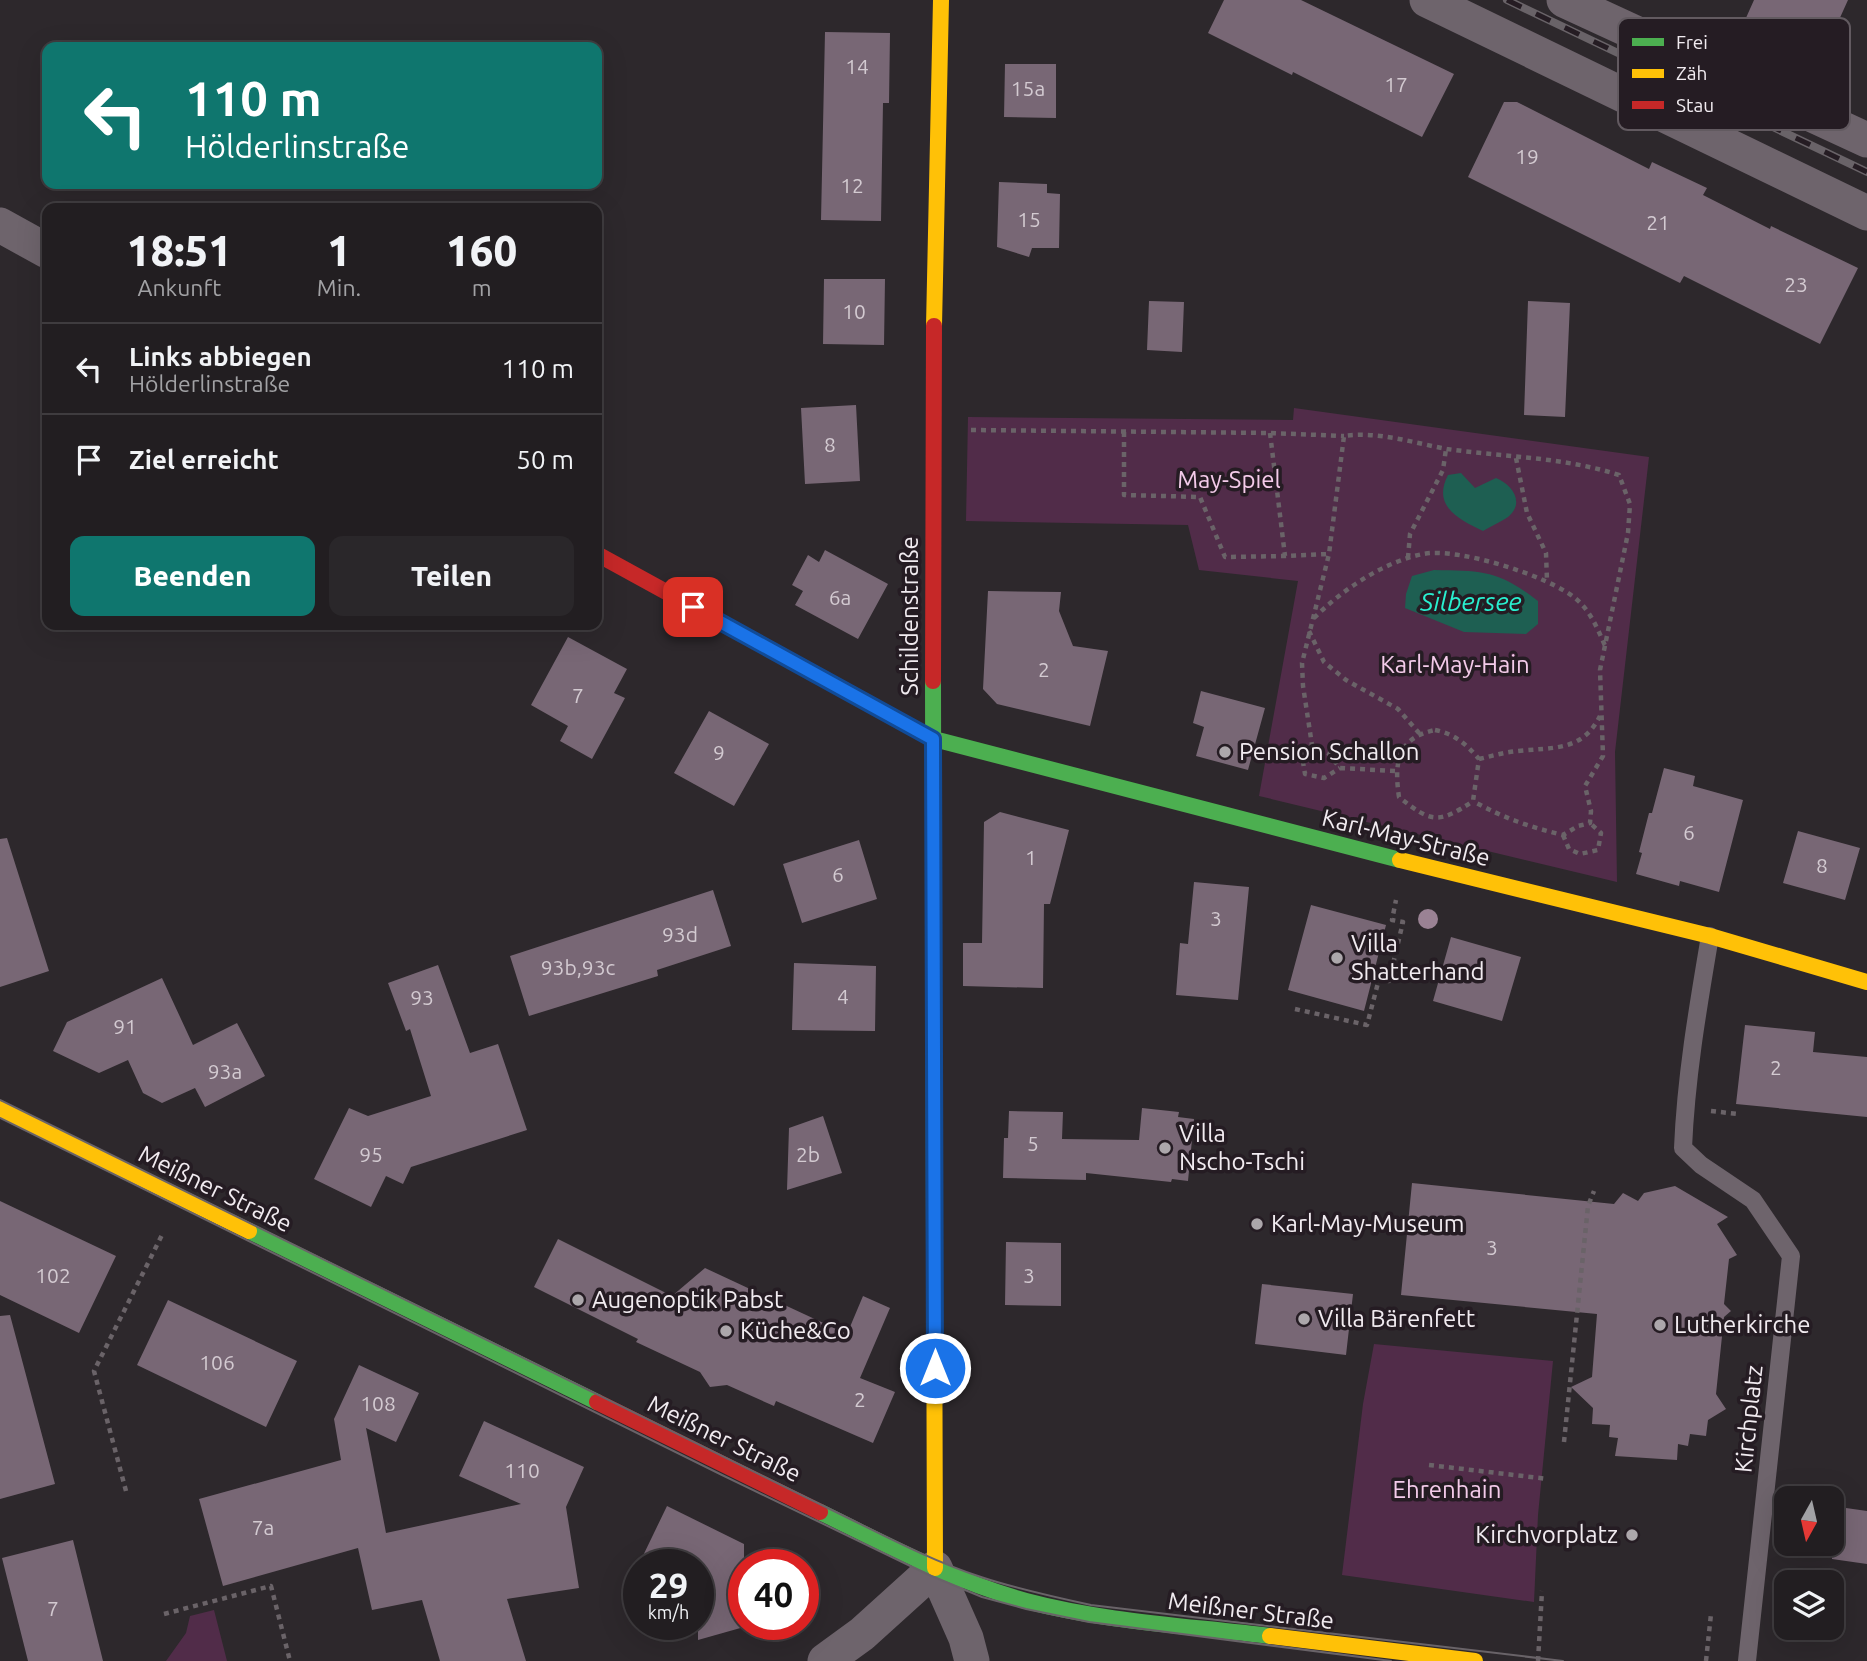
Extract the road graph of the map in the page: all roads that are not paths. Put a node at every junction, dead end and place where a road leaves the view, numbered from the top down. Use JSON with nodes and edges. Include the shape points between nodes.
{"nodes":[{"id":1,"x":941,"y":0,"type":"edge"},
{"id":2,"x":1427,"y":0,"type":"edge"},
{"id":3,"x":1564,"y":0,"type":"edge"},
{"id":4,"x":1618,"y":25,"type":"edge"},
{"id":5,"x":1618,"y":92,"type":"edge"},
{"id":6,"x":1696,"y":130,"type":"edge"},
{"id":7,"x":1843,"y":130,"type":"edge"},
{"id":8,"x":1867,"y":141,"type":"edge"},
{"id":9,"x":1867,"y":213,"type":"edge"},
{"id":10,"x":0,"y":225,"type":"edge"},
{"id":11,"x":42,"y":248,"type":"edge"},
{"id":12,"x":602,"y":557,"type":"edge"},
{"id":13,"x":933,"y":739,"type":"junction"},
{"id":14,"x":1710,"y":936,"type":"junction"},
{"id":15,"x":1867,"y":982,"type":"edge"},
{"id":16,"x":0,"y":1109,"type":"edge"},
{"id":17,"x":935,"y":1568,"type":"junction"},
{"id":18,"x":825,"y":1661,"type":"edge"},
{"id":19,"x":972,"y":1661,"type":"edge"},
{"id":20,"x":1475,"y":1661,"type":"edge"},
{"id":21,"x":1747,"y":1661,"type":"edge"}],
"edges":[{"from":1,"to":13,"type":"street","name":"Schildenstraße","via":[[932,429]]},
{"from":2,"to":5,"type":"street"},
{"from":3,"to":4,"type":"street"},
{"from":6,"to":9,"type":"street"},
{"from":7,"to":8,"type":"street"},
{"from":10,"to":11,"type":"street"},
{"from":12,"to":13,"type":"street","name":"Karl-May-Straße"},
{"from":13,"to":14,"type":"street","name":"Karl-May-Straße"},
{"from":13,"to":17,"type":"street","name":"Schildenstraße"},
{"from":14,"to":15,"type":"street","name":"Karl-May-Straße"},
{"from":14,"to":21,"type":"lane","name":"Kirchplatz","via":[[1692,1042],[1683,1148],[1754,1200],[1791,1256]]},
{"from":16,"to":17,"type":"street","name":"Meißner Straße"},
{"from":17,"to":18,"type":"street"},
{"from":17,"to":19,"type":"street"},
{"from":17,"to":20,"type":"street","name":"Meißner Straße","via":[[1027,1601],[1092,1614]]}]}
